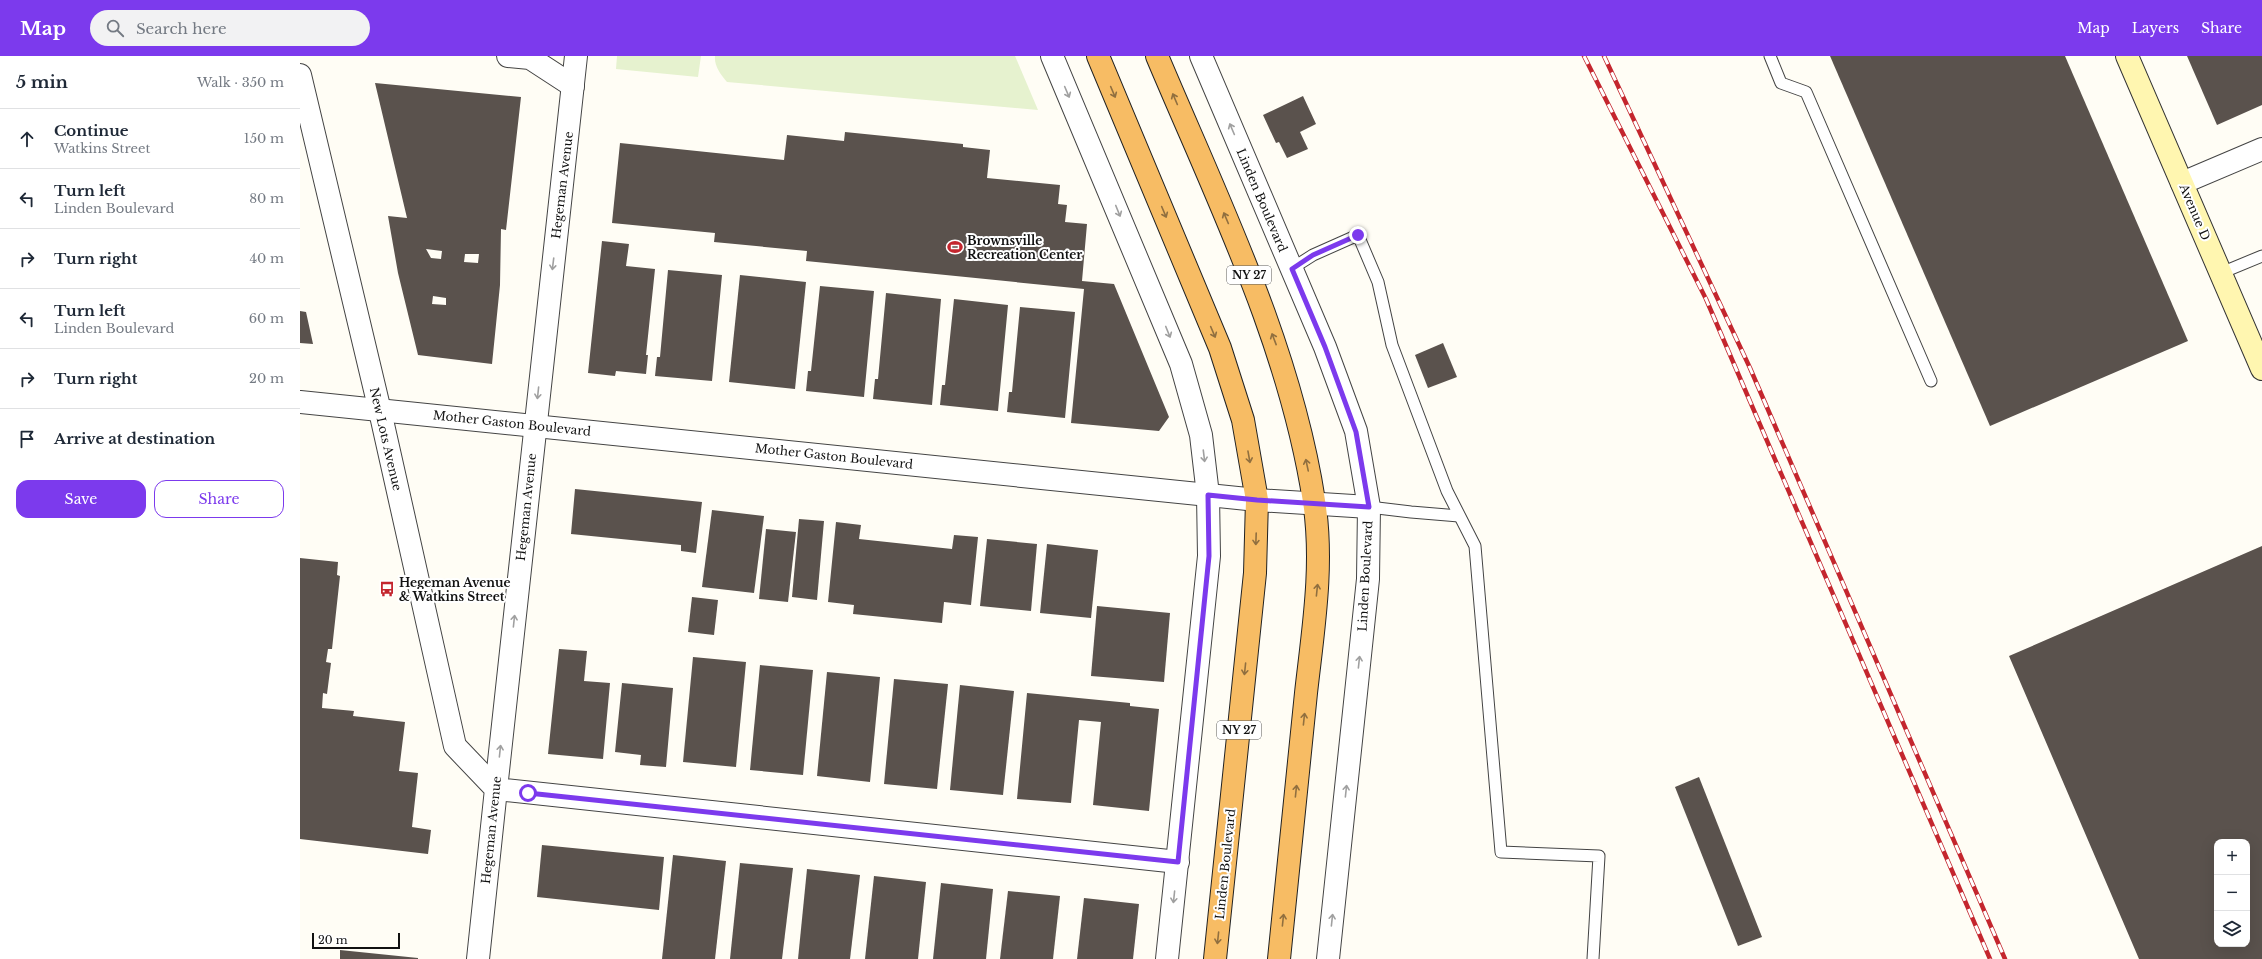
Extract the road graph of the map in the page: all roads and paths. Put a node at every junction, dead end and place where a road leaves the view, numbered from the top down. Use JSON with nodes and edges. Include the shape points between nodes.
{"nodes":[{"id":1,"x":508,"y":56,"type":"edge"},
{"id":2,"x":576,"y":56,"type":"edge"},
{"id":3,"x":1052,"y":56,"type":"edge"},
{"id":4,"x":1098,"y":56,"type":"edge"},
{"id":5,"x":1157,"y":56,"type":"edge"},
{"id":6,"x":1201,"y":56,"type":"edge"},
{"id":7,"x":1770,"y":56,"type":"edge"},
{"id":8,"x":2127,"y":56,"type":"edge"},
{"id":9,"x":300,"y":75,"type":"edge"},
{"id":10,"x":574,"y":86,"type":"junction"},
{"id":11,"x":2262,"y":149,"type":"edge"},
{"id":12,"x":2182,"y":182,"type":"junction"},
{"id":13,"x":2262,"y":256,"type":"edge"},
{"id":14,"x":1292,"y":269,"type":"junction"},
{"id":15,"x":2221,"y":273,"type":"junction"},
{"id":16,"x":2262,"y":369,"type":"edge"},
{"id":17,"x":1931,"y":381,"type":"dead end"},
{"id":18,"x":300,"y":402,"type":"edge"},
{"id":19,"x":380,"y":411,"type":"junction"},
{"id":20,"x":534,"y":425,"type":"junction"},
{"id":21,"x":1208,"y":495,"type":"junction"},
{"id":22,"x":1257,"y":500,"type":"junction"},
{"id":23,"x":1315,"y":503,"type":"junction"},
{"id":24,"x":1369,"y":507,"type":"junction"},
{"id":25,"x":1459,"y":516,"type":"junction"},
{"id":26,"x":496,"y":789,"type":"junction"},
{"id":27,"x":1178,"y":862,"type":"junction"},
{"id":28,"x":478,"y":959,"type":"edge"},
{"id":29,"x":1167,"y":959,"type":"edge"},
{"id":30,"x":1215,"y":959,"type":"edge"},
{"id":31,"x":1279,"y":959,"type":"edge"},
{"id":32,"x":1328,"y":959,"type":"edge"},
{"id":33,"x":1593,"y":959,"type":"edge"}],
"edges":[{"from":1,"to":10,"type":"street","via":[[530,58]]},
{"from":2,"to":10,"type":"street","name":"Hegeman Avenue"},
{"from":3,"to":21,"type":"street","one_way":true,"via":[[1181,364],[1201,435]]},
{"from":4,"to":22,"type":"highway","name":"Linden Boulevard","number":"NY 27","one_way":true,"via":[[1220,348],[1243,420]]},
{"from":23,"to":5,"type":"highway","number":"NY 27","one_way":true,"via":[[1298,418],[1278,351]]},
{"from":14,"to":6,"type":"street","name":"Linden Boulevard","one_way":true},
{"from":7,"to":17,"type":"lane","via":[[1781,83],[1806,92]]},
{"from":8,"to":12,"type":"main road","name":"Avenue D"},
{"from":9,"to":19,"type":"street","name":"New Lots Avenue"},
{"from":10,"to":20,"type":"street","name":"Hegeman Avenue","one_way":true},
{"from":11,"to":12,"type":"street"},
{"from":12,"to":15,"type":"main road","name":"Avenue D"},
{"from":13,"to":15,"type":"lane"},
{"from":14,"to":24,"type":"street","name":"Linden Boulevard","via":[[1325,347],[1356,432]]},
{"from":14,"to":25,"type":"lane","via":[[1313,255],[1358,235],[1378,282],[1392,345],[1447,491]]},
{"from":15,"to":16,"type":"main road","name":"Avenue D"},
{"from":18,"to":19,"type":"street","name":"Mother Gaston Boulevard"},
{"from":19,"to":20,"type":"street","name":"Mother Gaston Boulevard"},
{"from":19,"to":26,"type":"street","name":"New Lots Avenue","via":[[455,746]]},
{"from":20,"to":21,"type":"street","name":"Mother Gaston Boulevard"},
{"from":26,"to":20,"type":"street","name":"Hegeman Avenue","one_way":true},
{"from":21,"to":22,"type":"street","name":"Mother Gaston Boulevard"},
{"from":21,"to":27,"type":"street","via":[[1209,556]]},
{"from":22,"to":23,"type":"street","name":"Mother Gaston Boulevard"},
{"from":22,"to":30,"type":"highway","name":"Linden Boulevard","number":"NY 27","one_way":true,"via":[[1255,573]]},
{"from":23,"to":24,"type":"street","name":"Mother Gaston Boulevard"},
{"from":31,"to":23,"type":"highway","number":"NY 27","one_way":true,"via":[[1319,574]]},
{"from":24,"to":25,"type":"lane"},
{"from":32,"to":24,"type":"street","name":"Linden Boulevard","one_way":true,"via":[[1368,580]]},
{"from":25,"to":33,"type":"lane","via":[[1474,546],[1501,852],[1599,856]]},
{"from":26,"to":27,"type":"street"},
{"from":26,"to":28,"type":"street","name":"Hegeman Avenue"},
{"from":27,"to":29,"type":"street","one_way":true}]}
